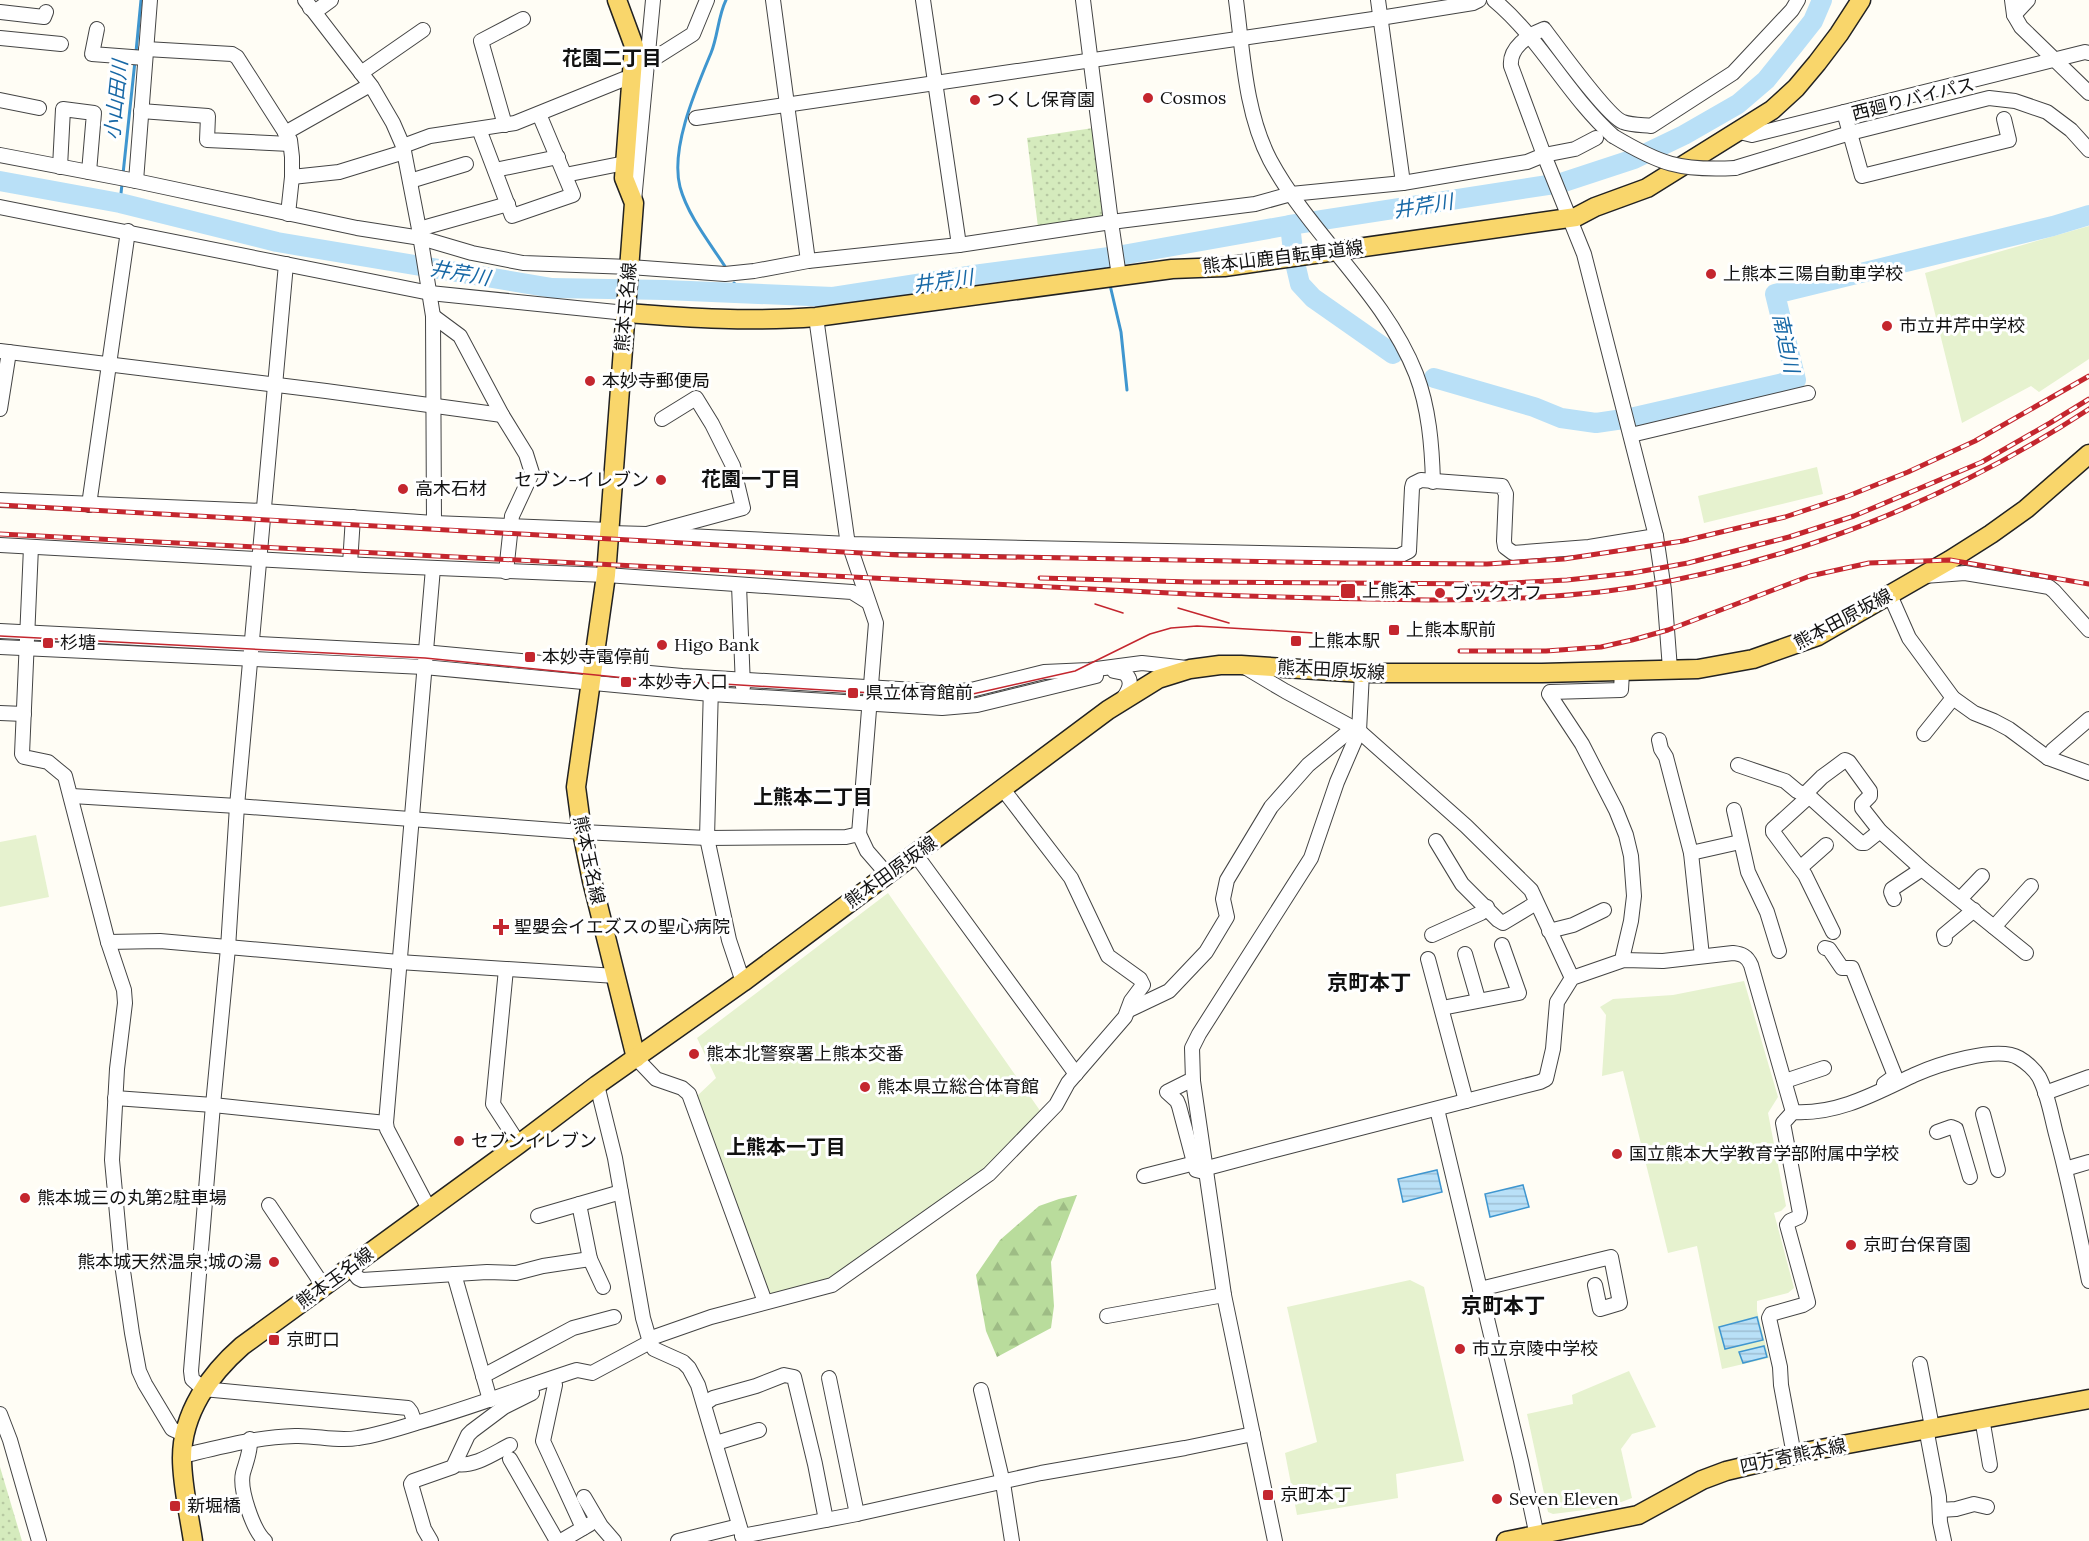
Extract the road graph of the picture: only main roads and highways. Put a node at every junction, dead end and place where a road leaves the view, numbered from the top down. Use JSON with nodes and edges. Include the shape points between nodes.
{"nodes":[{"id":1,"x":617,"y":0,"type":"edge"},
{"id":2,"x":1861,"y":0,"type":"edge"},
{"id":3,"x":626,"y":309,"type":"junction"},
{"id":4,"x":2089,"y":454,"type":"edge"},
{"id":5,"x":636,"y":1058,"type":"junction"},
{"id":6,"x":2089,"y":1399,"type":"edge"},
{"id":7,"x":1538,"y":1538,"type":"edge"},
{"id":8,"x":193,"y":1541,"type":"edge"},
{"id":9,"x":1506,"y":1541,"type":"edge"}],
"edges":[{"from":1,"to":3,"type":"main road","name":"熊本玉名線","via":[[634,46],[624,178],[634,203]]},
{"from":2,"to":3,"type":"main road","name":"熊本山鹿自転車道線","via":[[1796,88],[1772,110],[1647,188],[1567,214],[1224,267],[1172,269],[816,317],[717,320]]},
{"from":3,"to":5,"type":"main road","name":"熊本玉名線","via":[[606,575],[576,787],[582,832]]},
{"from":4,"to":5,"type":"main road","name":"熊本田原坂線","via":[[2026,509],[1922,577],[1818,636],[1753,659],[1698,669],[1622,672],[1362,673],[1241,665],[1190,669],[1158,679],[1002,788]]},
{"from":5,"to":8,"type":"main road","name":"熊本玉名線","via":[[222,1363],[203,1389],[185,1435],[182,1456]]},
{"from":6,"to":7,"type":"main road","name":"四方寄熊本線","via":[[1929,1427],[1726,1471],[1638,1515]]},
{"from":7,"to":9,"type":"main road","name":"四方寄熊本線"}]}
